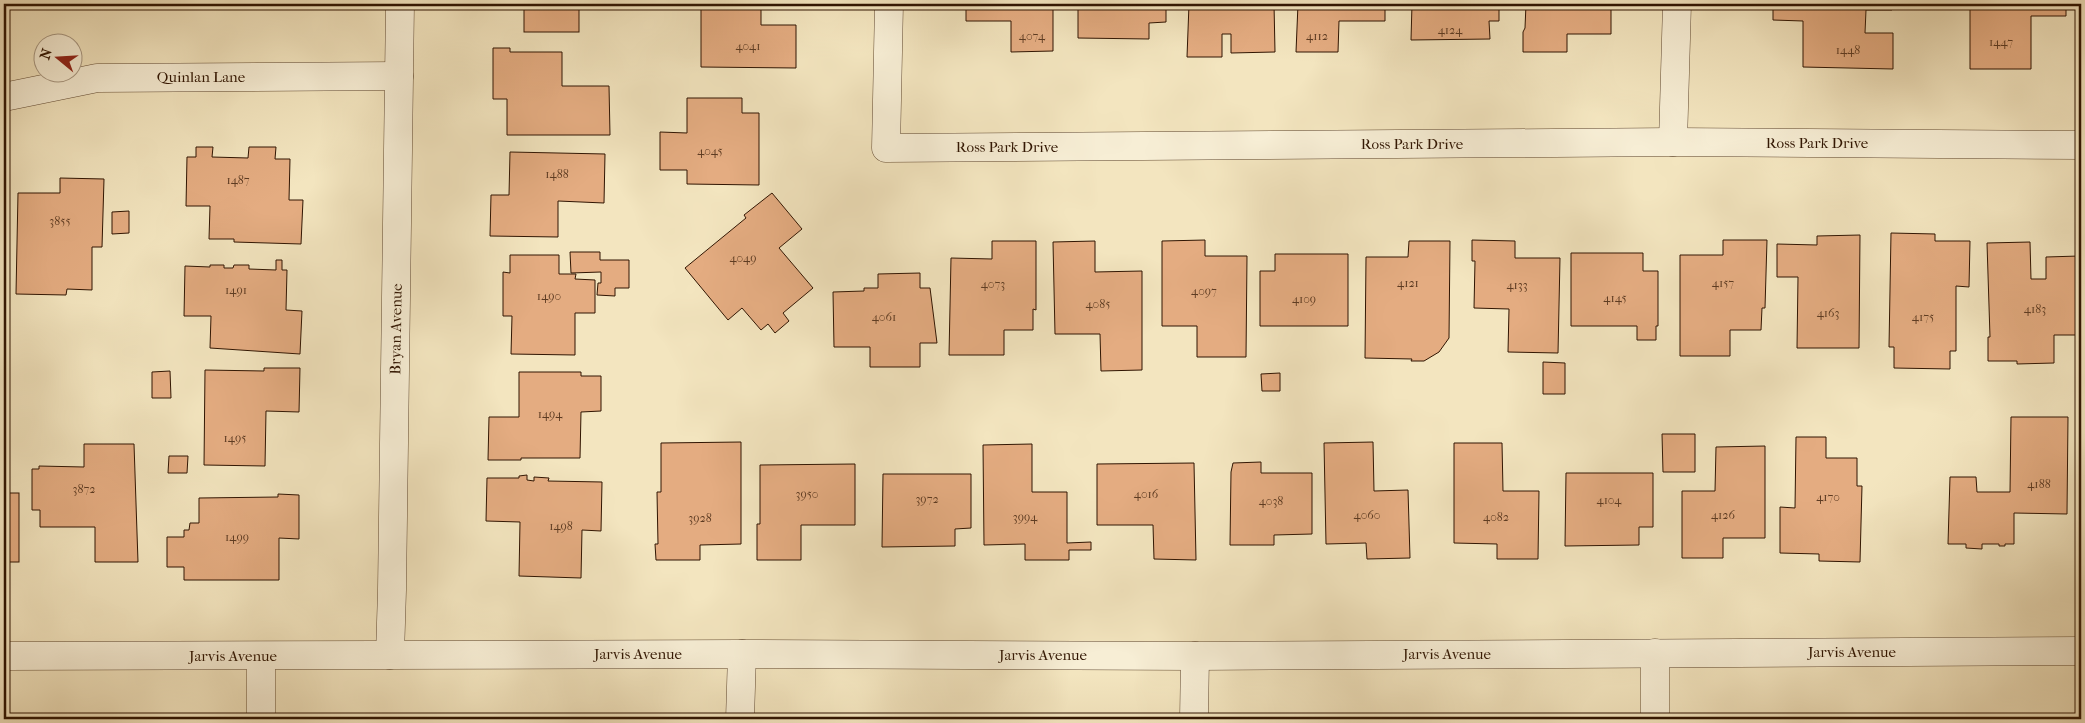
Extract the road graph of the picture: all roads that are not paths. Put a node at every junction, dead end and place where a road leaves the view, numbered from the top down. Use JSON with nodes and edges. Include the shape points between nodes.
{"nodes":[{"id":1,"x":400,"y":4,"type":"edge"},
{"id":2,"x":889,"y":4,"type":"edge"},
{"id":3,"x":1677,"y":4,"type":"edge"},
{"id":4,"x":399,"y":76,"type":"junction"},
{"id":5,"x":4,"y":97,"type":"edge"},
{"id":6,"x":1673,"y":142,"type":"junction"},
{"id":7,"x":2081,"y":145,"type":"edge"},
{"id":8,"x":2081,"y":651,"type":"edge"},
{"id":9,"x":1655,"y":653,"type":"junction"},
{"id":10,"x":742,"y":654,"type":"junction"},
{"id":11,"x":390,"y":655,"type":"junction"},
{"id":12,"x":4,"y":656,"type":"edge"},
{"id":13,"x":261,"y":656,"type":"junction"},
{"id":14,"x":1194,"y":656,"type":"junction"},
{"id":15,"x":261,"y":719,"type":"edge"},
{"id":16,"x":740,"y":719,"type":"edge"},
{"id":17,"x":1194,"y":719,"type":"edge"},
{"id":18,"x":1655,"y":719,"type":"edge"}],
"edges":[{"from":1,"to":4,"type":"street","name":"Bryan Avenue"},
{"from":2,"to":6,"type":"street","name":"Ross Park Drive","via":[[886,148]]},
{"from":3,"to":6,"type":"street"},
{"from":4,"to":5,"type":"street","name":"Quinlan Lane","via":[[97,78]]},
{"from":4,"to":11,"type":"street","name":"Bryan Avenue"},
{"from":6,"to":7,"type":"street","name":"Ross Park Drive"},
{"from":8,"to":9,"type":"street","name":"Jarvis Avenue"},
{"from":9,"to":14,"type":"street","name":"Jarvis Avenue"},
{"from":9,"to":18,"type":"street"},
{"from":10,"to":11,"type":"street","name":"Jarvis Avenue"},
{"from":10,"to":14,"type":"street","name":"Jarvis Avenue"},
{"from":10,"to":16,"type":"street"},
{"from":11,"to":13,"type":"street","name":"Jarvis Avenue"},
{"from":12,"to":13,"type":"street","name":"Jarvis Avenue"},
{"from":13,"to":15,"type":"street"},
{"from":14,"to":17,"type":"street"}]}
